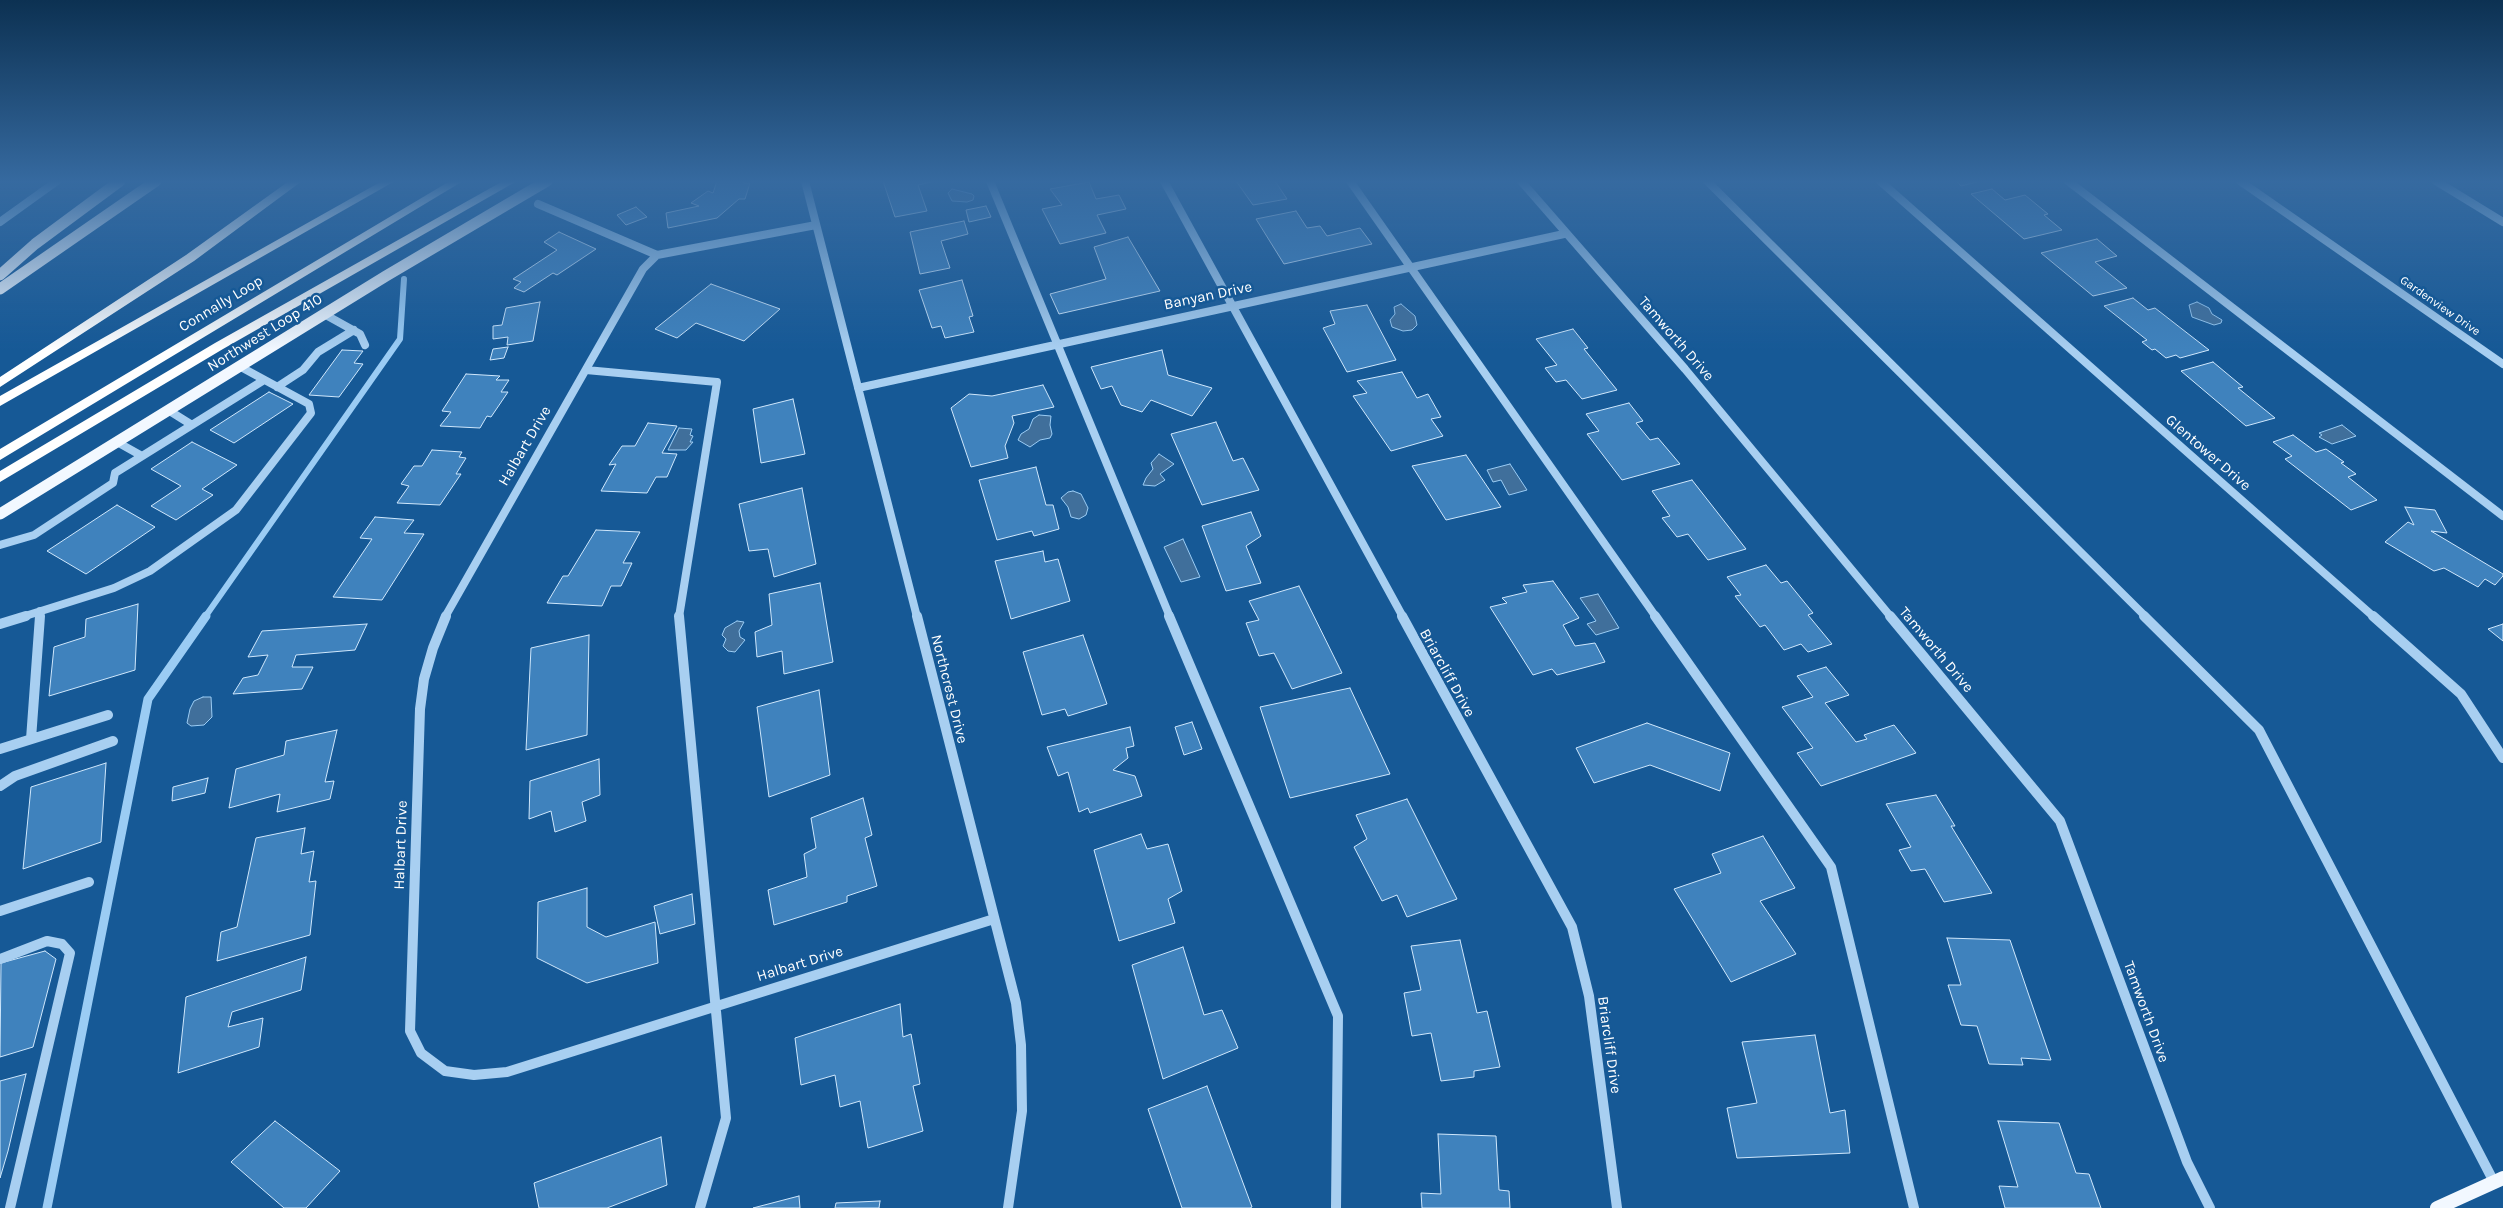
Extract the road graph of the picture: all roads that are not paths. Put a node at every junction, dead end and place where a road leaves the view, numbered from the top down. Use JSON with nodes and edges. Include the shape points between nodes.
{"nodes":[{"id":1,"x":45,"y":237,"type":"edge"},
{"id":2,"x":75,"y":237,"type":"edge"},
{"id":3,"x":219,"y":237,"type":"edge"},
{"id":4,"x":291,"y":237,"type":"edge"},
{"id":5,"x":364,"y":237,"type":"edge"},
{"id":6,"x":412,"y":237,"type":"edge"},
{"id":7,"x":452,"y":237,"type":"edge"},
{"id":8,"x":616,"y":237,"type":"edge"},
{"id":9,"x":750,"y":237,"type":"edge"},
{"id":10,"x":819,"y":237,"type":"edge"},
{"id":11,"x":1013,"y":237,"type":"edge"},
{"id":12,"x":1195,"y":237,"type":"edge"},
{"id":13,"x":1389,"y":237,"type":"edge"},
{"id":14,"x":1548,"y":237,"type":"edge"},
{"id":15,"x":1567,"y":237,"type":"edge"},
{"id":16,"x":1764,"y":237,"type":"edge"},
{"id":17,"x":1944,"y":237,"type":"edge"},
{"id":18,"x":2141,"y":237,"type":"edge"},
{"id":19,"x":2321,"y":237,"type":"edge"},
{"id":20,"x":657,"y":255,"type":"junction"},
{"id":21,"x":1409,"y":267,"type":"junction"},
{"id":22,"x":0,"y":275,"type":"edge"},
{"id":23,"x":0,"y":289,"type":"edge"},
{"id":24,"x":1232,"y":305,"type":"junction"},
{"id":25,"x":324,"y":314,"type":"junction"},
{"id":26,"x":354,"y":330,"type":"junction"},
{"id":27,"x":1056,"y":344,"type":"junction"},
{"id":28,"x":365,"y":345,"type":"dead end"},
{"id":29,"x":2503,"y":364,"type":"edge"},
{"id":30,"x":239,"y":366,"type":"junction"},
{"id":31,"x":586,"y":370,"type":"junction"},
{"id":32,"x":264,"y":380,"type":"junction"},
{"id":33,"x":0,"y":383,"type":"edge"},
{"id":34,"x":276,"y":387,"type":"junction"},
{"id":35,"x":858,"y":388,"type":"junction"},
{"id":36,"x":0,"y":402,"type":"edge"},
{"id":37,"x":168,"y":410,"type":"junction"},
{"id":38,"x":192,"y":425,"type":"junction"},
{"id":39,"x":117,"y":442,"type":"junction"},
{"id":40,"x":0,"y":455,"type":"edge"},
{"id":41,"x":142,"y":456,"type":"junction"},
{"id":42,"x":0,"y":477,"type":"edge"},
{"id":43,"x":0,"y":514,"type":"edge"},
{"id":44,"x":2503,"y":516,"type":"edge"},
{"id":45,"x":0,"y":546,"type":"edge"},
{"id":46,"x":40,"y":611,"type":"junction"},
{"id":47,"x":0,"y":624,"type":"edge"},
{"id":48,"x":108,"y":715,"type":"dead end"},
{"id":49,"x":31,"y":739,"type":"junction"},
{"id":50,"x":114,"y":741,"type":"dead end"},
{"id":51,"x":0,"y":749,"type":"edge"},
{"id":52,"x":2503,"y":758,"type":"edge"},
{"id":53,"x":0,"y":786,"type":"edge"},
{"id":54,"x":89,"y":882,"type":"dead end"},
{"id":55,"x":0,"y":911,"type":"edge"},
{"id":56,"x":994,"y":919,"type":"junction"},
{"id":57,"x":0,"y":959,"type":"edge"},
{"id":58,"x":715,"y":1006,"type":"junction"},
{"id":59,"x":2499,"y":1180,"type":"edge"},
{"id":60,"x":2458,"y":1204,"type":"edge"},
{"id":61,"x":10,"y":1208,"type":"edge"},
{"id":62,"x":700,"y":1208,"type":"edge"},
{"id":63,"x":1008,"y":1208,"type":"edge"},
{"id":64,"x":1336,"y":1208,"type":"edge"},
{"id":65,"x":1616,"y":1208,"type":"edge"},
{"id":66,"x":1914,"y":1208,"type":"edge"},
{"id":67,"x":2210,"y":1208,"type":"edge"},
{"id":68,"x":2437,"y":1208,"type":"edge"}],
"edges":[{"from":1,"to":22,"type":"main road"},
{"from":2,"to":23,"type":"main road"},
{"from":3,"to":33,"type":"highway"},
{"from":4,"to":36,"type":"highway","name":"Connally Loop"},
{"from":5,"to":40,"type":"highway","name":"Connally Loop"},
{"from":6,"to":42,"type":"highway","via":[[219,346]]},
{"from":7,"to":25,"type":"main road","name":"Northwest Loop 410"},
{"from":8,"to":20,"type":"lane"},
{"from":9,"to":20,"type":"street"},
{"from":10,"to":35,"type":"street","name":"Northcrest Drive"},
{"from":11,"to":27,"type":"street"},
{"from":12,"to":24,"type":"street","name":"Briarcliff Drive"},
{"from":13,"to":21,"type":"street"},
{"from":14,"to":21,"type":"street","name":"Banyan Drive"},
{"from":15,"to":67,"type":"street","name":"Tamworth Drive","via":[[1685,369],[2060,822],[2187,1162]]},
{"from":16,"to":59,"type":"street","via":[[2258,730]]},
{"from":17,"to":52,"type":"street","name":"Glentower Drive","via":[[2461,694]]},
{"from":18,"to":44,"type":"street"},
{"from":19,"to":29,"type":"street","name":"Gardenview Drive"},
{"from":20,"to":31,"type":"street","name":"Halbart Drive","via":[[643,269]]},
{"from":21,"to":24,"type":"street","name":"Banyan Drive"},
{"from":21,"to":66,"type":"street","via":[[1831,867]]},
{"from":24,"to":27,"type":"street","name":"Banyan Drive"},
{"from":24,"to":65,"type":"street","name":"Briarcliff Drive","via":[[1572,927],[1589,996]]},
{"from":25,"to":26,"type":"street"},
{"from":25,"to":30,"type":"main road","name":"Northwest Loop 410"},
{"from":26,"to":28,"type":"street"},
{"from":26,"to":34,"type":"street","via":[[318,352],[302,370]]},
{"from":27,"to":35,"type":"street","name":"Banyan Drive"},
{"from":27,"to":64,"type":"street","via":[[1338,1016]]},
{"from":30,"to":32,"type":"street"},
{"from":30,"to":37,"type":"main road","name":"Northwest Loop 410"},
{"from":31,"to":58,"type":"street","via":[[717,382],[680,614]]},
{"from":31,"to":58,"type":"street","name":"Halbart Drive","via":[[445,618],[424,679],[420,710],[410,1031],[421,1053],[446,1071],[474,1075],[507,1072]]},
{"from":32,"to":34,"type":"street"},
{"from":32,"to":38,"type":"street"},
{"from":34,"to":46,"type":"street","via":[[309,404],[312,412],[236,510],[150,570],[114,588]]},
{"from":35,"to":56,"type":"street","name":"Northcrest Drive"},
{"from":37,"to":38,"type":"street"},
{"from":37,"to":39,"type":"main road","name":"Northwest Loop 410"},
{"from":38,"to":41,"type":"street"},
{"from":39,"to":41,"type":"street"},
{"from":39,"to":43,"type":"main road","name":"Northwest Loop 410"},
{"from":41,"to":45,"type":"street","via":[[115,474],[113,483],[34,535]]},
{"from":46,"to":47,"type":"street"},
{"from":46,"to":49,"type":"street"},
{"from":48,"to":49,"type":"street"},
{"from":49,"to":51,"type":"street"},
{"from":50,"to":53,"type":"street","via":[[15,776]]},
{"from":54,"to":55,"type":"street"},
{"from":56,"to":58,"type":"street","name":"Halbart Drive"},
{"from":56,"to":63,"type":"street","name":"Northcrest Drive","via":[[1016,1003],[1021,1045],[1022,1112]]},
{"from":57,"to":61,"type":"street","via":[[47,941],[62,944],[70,953]]},
{"from":58,"to":62,"type":"street","via":[[726,1118]]},
{"from":59,"to":60,"type":"main road"},
{"from":60,"to":68,"type":"main road"}]}
